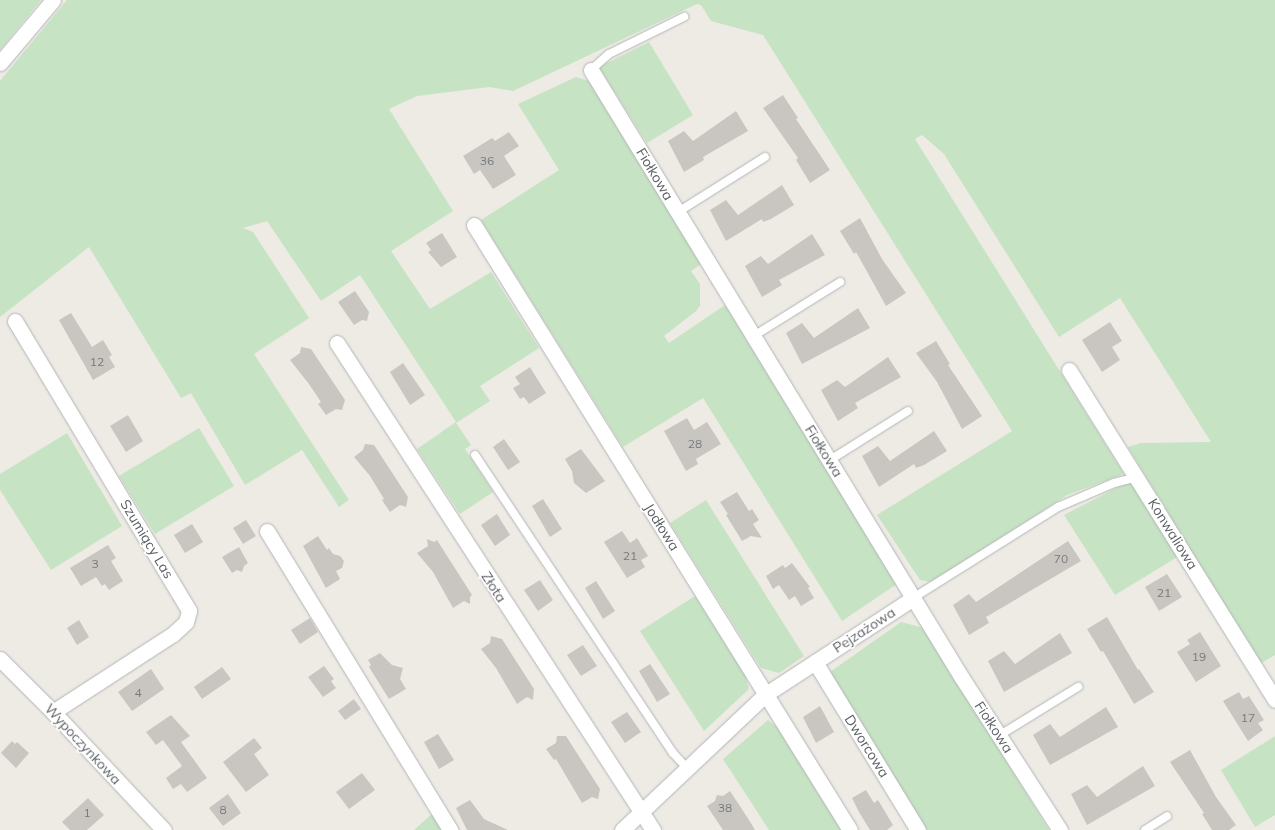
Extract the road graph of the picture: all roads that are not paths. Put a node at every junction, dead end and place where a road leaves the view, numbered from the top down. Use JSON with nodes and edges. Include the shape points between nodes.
{"nodes":[{"id":1,"x":53,"y":0,"type":"edge"},
{"id":2,"x":684,"y":17,"type":"dead end"},
{"id":3,"x":0,"y":63,"type":"edge"},
{"id":4,"x":590,"y":70,"type":"joint"},
{"id":5,"x":765,"y":157,"type":"dead end"},
{"id":6,"x":678,"y":212,"type":"junction"},
{"id":7,"x":474,"y":224,"type":"dead end"},
{"id":8,"x":840,"y":282,"type":"dead end"},
{"id":9,"x":15,"y":321,"type":"dead end"},
{"id":10,"x":752,"y":337,"type":"junction"},
{"id":11,"x":337,"y":343,"type":"dead end"},
{"id":12,"x":1069,"y":370,"type":"dead end"},
{"id":13,"x":908,"y":411,"type":"dead end"},
{"id":14,"x":475,"y":455,"type":"dead end"},
{"id":15,"x":830,"y":460,"type":"junction"},
{"id":16,"x":1138,"y":477,"type":"junction"},
{"id":17,"x":268,"y":531,"type":"dead end"},
{"id":18,"x":914,"y":598,"type":"junction"},
{"id":19,"x":0,"y":659,"type":"edge"},
{"id":20,"x":815,"y":662,"type":"junction"},
{"id":21,"x":1078,"y":687,"type":"dead end"},
{"id":22,"x":766,"y":694,"type":"junction"},
{"id":23,"x":1275,"y":700,"type":"edge"},
{"id":24,"x":54,"y":712,"type":"junction"},
{"id":25,"x":1000,"y":735,"type":"junction"},
{"id":26,"x":687,"y":768,"type":"junction"},
{"id":27,"x":641,"y":812,"type":"junction"},
{"id":28,"x":1167,"y":816,"type":"dead end"},
{"id":29,"x":164,"y":830,"type":"edge"},
{"id":30,"x":450,"y":830,"type":"edge"},
{"id":31,"x":622,"y":830,"type":"edge"},
{"id":32,"x":653,"y":830,"type":"edge"},
{"id":33,"x":850,"y":830,"type":"edge"},
{"id":34,"x":918,"y":830,"type":"edge"},
{"id":35,"x":1060,"y":830,"type":"edge"},
{"id":36,"x":1145,"y":830,"type":"edge"}],
"edges":[{"from":1,"to":3,"type":"street"},
{"from":2,"to":4,"type":"lane","via":[[609,54]]},
{"from":4,"to":6,"type":"street","name":"Fiołkowa"},
{"from":5,"to":6,"type":"lane"},
{"from":6,"to":10,"type":"street","name":"Fiołkowa"},
{"from":7,"to":22,"type":"street","name":"Jodłowa"},
{"from":8,"to":10,"type":"lane"},
{"from":9,"to":24,"type":"street","name":"Szumiący Las","via":[[189,611],[186,622],[172,634]]},
{"from":10,"to":15,"type":"street","name":"Fiołkowa"},
{"from":11,"to":27,"type":"street","name":"Złota"},
{"from":12,"to":16,"type":"street","name":"Konwaliowa"},
{"from":13,"to":15,"type":"lane"},
{"from":14,"to":26,"type":"lane","via":[[673,753]]},
{"from":15,"to":18,"type":"street","name":"Fiołkowa"},
{"from":16,"to":18,"type":"lane","name":"Pejzażowa","via":[[1114,483],[1058,507]]},
{"from":16,"to":23,"type":"street","name":"Konwaliowa"},
{"from":17,"to":30,"type":"street"},
{"from":18,"to":20,"type":"street","name":"Pejzażowa"},
{"from":18,"to":25,"type":"street","name":"Fiołkowa"},
{"from":19,"to":24,"type":"street","name":"Wypoczynkowa"},
{"from":20,"to":22,"type":"street","name":"Pejzażowa"},
{"from":20,"to":34,"type":"street","name":"Dworcowa"},
{"from":21,"to":25,"type":"lane"},
{"from":22,"to":26,"type":"street","name":"Pejzażowa"},
{"from":22,"to":33,"type":"street","name":"Jodłowa"},
{"from":24,"to":29,"type":"street","name":"Wypoczynkowa"},
{"from":25,"to":35,"type":"street","name":"Fiołkowa"},
{"from":26,"to":27,"type":"street","name":"Pejzażowa"},
{"from":27,"to":31,"type":"street","name":"Pejzażowa"},
{"from":27,"to":32,"type":"street","name":"Złota"},
{"from":28,"to":36,"type":"lane"}]}
